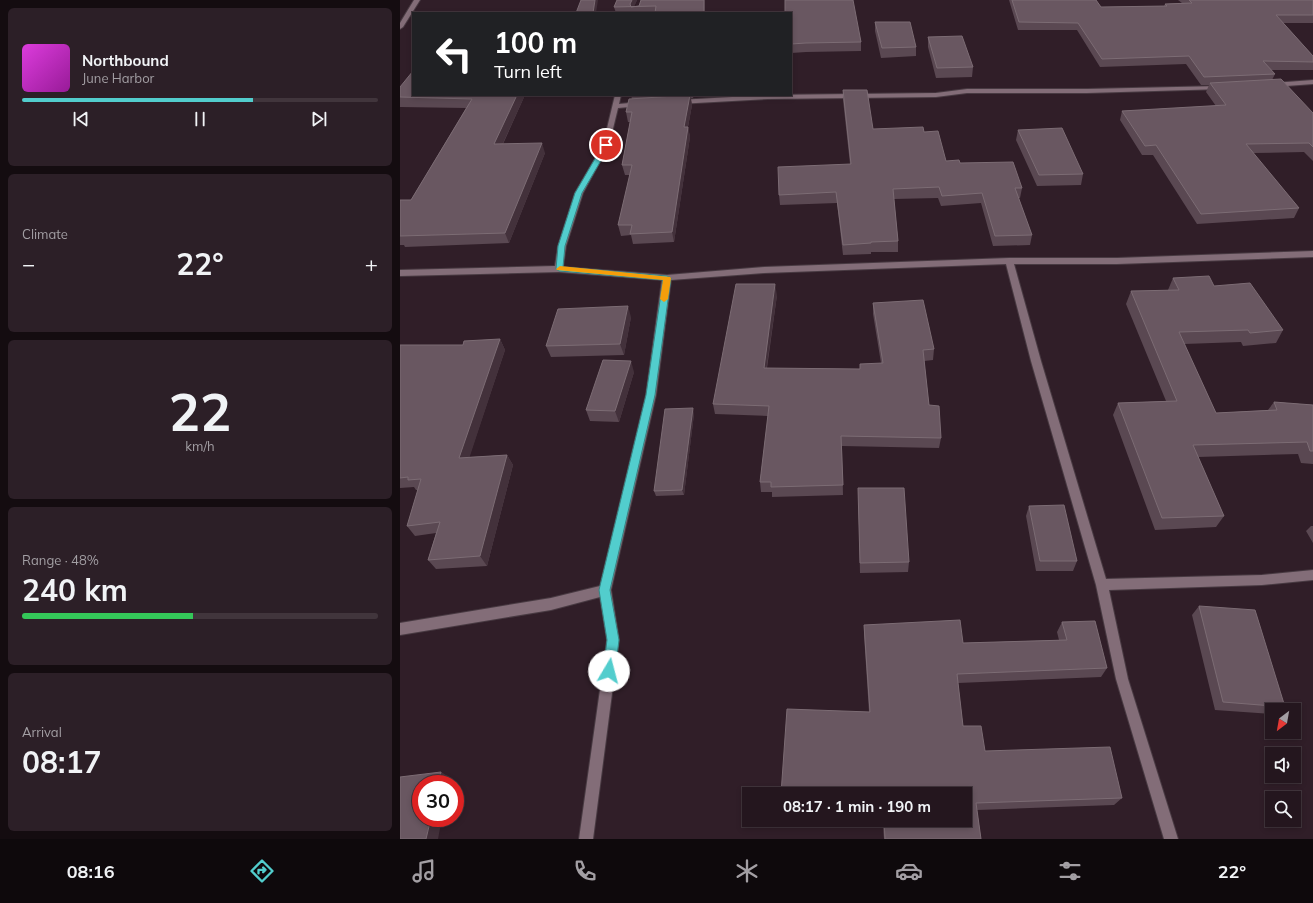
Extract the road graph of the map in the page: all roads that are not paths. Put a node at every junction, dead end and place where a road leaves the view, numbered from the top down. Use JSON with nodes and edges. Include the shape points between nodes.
{"nodes":[{"id":1,"x":417,"y":0,"type":"edge"},
{"id":2,"x":400,"y":28,"type":"edge"},
{"id":3,"x":1313,"y":82,"type":"edge"},
{"id":4,"x":1267,"y":86,"type":"edge"},
{"id":5,"x":1230,"y":88,"type":"edge"},
{"id":6,"x":618,"y":96,"type":"edge"},
{"id":7,"x":669,"y":102,"type":"edge"},
{"id":8,"x":646,"y":104,"type":"edge"},
{"id":9,"x":616,"y":106,"type":"junction"},
{"id":10,"x":1313,"y":254,"type":"edge"},
{"id":11,"x":1009,"y":260,"type":"junction"},
{"id":12,"x":559,"y":269,"type":"junction"},
{"id":13,"x":400,"y":273,"type":"edge"},
{"id":14,"x":667,"y":278,"type":"junction"},
{"id":15,"x":1313,"y":575,"type":"edge"},
{"id":16,"x":1102,"y":585,"type":"junction"},
{"id":17,"x":605,"y":590,"type":"junction"},
{"id":18,"x":400,"y":629,"type":"edge"},
{"id":19,"x":586,"y":839,"type":"edge"},
{"id":20,"x":1171,"y":839,"type":"edge"}],
"edges":[{"from":1,"to":2,"type":"street"},
{"from":3,"to":4,"type":"street"},
{"from":5,"to":7,"type":"street","via":[[967,91],[936,95],[768,97]]},
{"from":6,"to":9,"type":"street"},
{"from":8,"to":9,"type":"street"},
{"from":9,"to":12,"type":"street","via":[[606,145],[579,193],[562,246]]},
{"from":10,"to":11,"type":"street","via":[[1117,261]]},
{"from":11,"to":14,"type":"street","via":[[764,270]]},
{"from":11,"to":16,"type":"street","via":[[1038,369]]},
{"from":12,"to":13,"type":"street"},
{"from":12,"to":14,"type":"street"},
{"from":14,"to":17,"type":"street","via":[[651,395]]},
{"from":15,"to":16,"type":"street","via":[[1262,580]]},
{"from":16,"to":20,"type":"street","via":[[1122,679]]},
{"from":17,"to":18,"type":"street","via":[[551,604]]},
{"from":17,"to":19,"type":"street","via":[[613,640]]}]}
